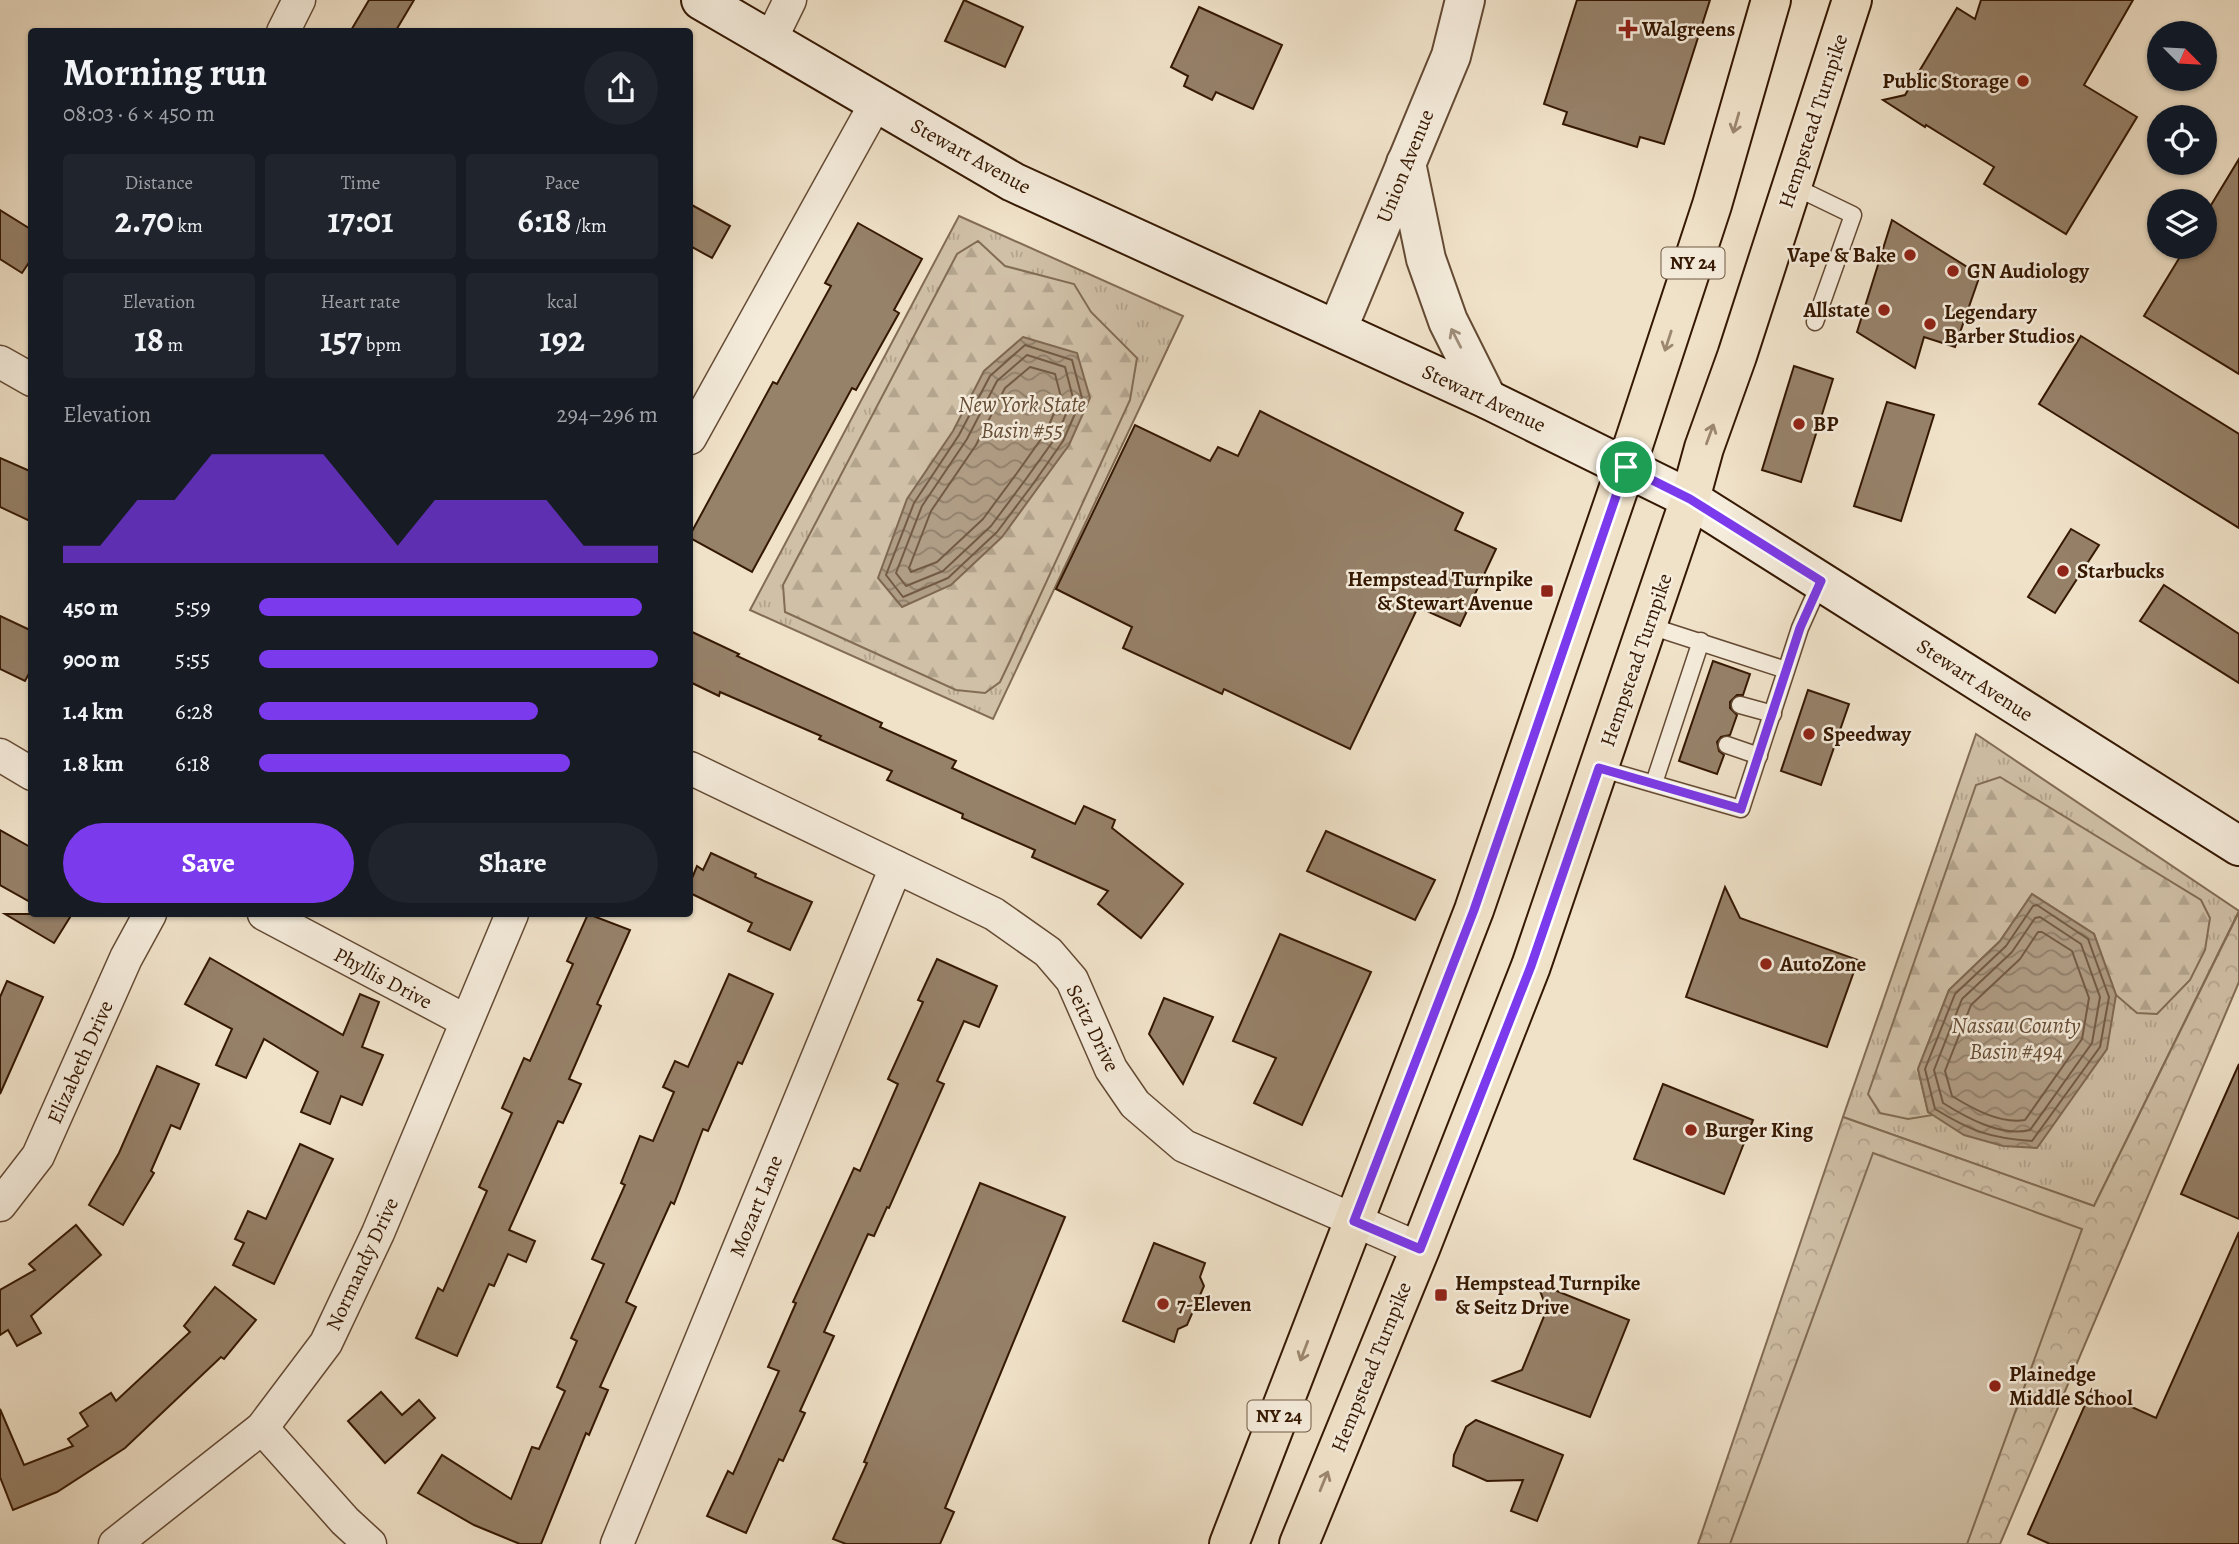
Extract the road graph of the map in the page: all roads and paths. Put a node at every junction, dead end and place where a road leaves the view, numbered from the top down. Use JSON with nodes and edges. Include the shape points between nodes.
{"nodes":[{"id":1,"x":299,"y":0,"type":"edge"},
{"id":2,"x":701,"y":0,"type":"edge"},
{"id":3,"x":790,"y":0,"type":"edge"},
{"id":4,"x":1465,"y":0,"type":"edge"},
{"id":5,"x":1771,"y":0,"type":"edge"},
{"id":6,"x":1852,"y":0,"type":"edge"},
{"id":7,"x":285,"y":28,"type":"edge"},
{"id":8,"x":770,"y":41,"type":"junction"},
{"id":9,"x":876,"y":103,"type":"junction"},
{"id":10,"x":1406,"y":163,"type":"junction"},
{"id":11,"x":1793,"y":186,"type":"junction"},
{"id":12,"x":1815,"y":322,"type":"dead end"},
{"id":13,"x":1337,"y":330,"type":"junction"},
{"id":14,"x":0,"y":362,"type":"edge"},
{"id":15,"x":28,"y":378,"type":"edge"},
{"id":16,"x":1487,"y":399,"type":"junction"},
{"id":17,"x":693,"y":433,"type":"edge"},
{"id":18,"x":1626,"y":467,"type":"junction"},
{"id":19,"x":1690,"y":499,"type":"junction"},
{"id":20,"x":1821,"y":581,"type":"junction"},
{"id":21,"x":1647,"y":625,"type":"junction"},
{"id":22,"x":1701,"y":641,"type":"junction"},
{"id":23,"x":1786,"y":670,"type":"junction"},
{"id":24,"x":1686,"y":687,"type":"junction"},
{"id":25,"x":1702,"y":692,"type":"dead end"},
{"id":26,"x":1740,"y":705,"type":"dead end"},
{"id":27,"x":1773,"y":714,"type":"junction"},
{"id":28,"x":1672,"y":728,"type":"junction"},
{"id":29,"x":1689,"y":733,"type":"dead end"},
{"id":30,"x":1727,"y":745,"type":"dead end"},
{"id":31,"x":0,"y":755,"type":"edge"},
{"id":32,"x":1759,"y":756,"type":"junction"},
{"id":33,"x":1599,"y":768,"type":"junction"},
{"id":34,"x":693,"y":769,"type":"edge"},
{"id":35,"x":28,"y":772,"type":"edge"},
{"id":36,"x":1654,"y":783,"type":"junction"},
{"id":37,"x":2239,"y":846,"type":"edge"},
{"id":38,"x":896,"y":867,"type":"junction"},
{"id":39,"x":148,"y":917,"type":"edge"},
{"id":40,"x":270,"y":917,"type":"edge"},
{"id":41,"x":511,"y":917,"type":"edge"},
{"id":42,"x":466,"y":1021,"type":"junction"},
{"id":43,"x":0,"y":1205,"type":"edge"},
{"id":44,"x":1354,"y":1221,"type":"junction"},
{"id":45,"x":1420,"y":1249,"type":"junction"},
{"id":46,"x":262,"y":1427,"type":"junction"},
{"id":47,"x":115,"y":1544,"type":"edge"},
{"id":48,"x":370,"y":1544,"type":"edge"},
{"id":49,"x":617,"y":1544,"type":"edge"},
{"id":50,"x":1229,"y":1544,"type":"edge"},
{"id":51,"x":1299,"y":1544,"type":"edge"}],
"edges":[{"from":1,"to":7,"type":"street"},
{"from":2,"to":8,"type":"main road","name":"Stewart Avenue"},
{"from":3,"to":8,"type":"street"},
{"from":4,"to":10,"type":"main road","name":"Union Avenue","via":[[1451,56]]},
{"from":5,"to":18,"type":"main road","number":"NY 24","one_way":true,"via":[[1712,205]]},
{"from":6,"to":11,"type":"main road","name":"Hempstead Turnpike","number":"NY 24"},
{"from":8,"to":9,"type":"main road","name":"Stewart Avenue"},
{"from":9,"to":13,"type":"main road","name":"Stewart Avenue","via":[[1013,182]]},
{"from":9,"to":17,"type":"street"},
{"from":10,"to":13,"type":"main road","name":"Union Avenue"},
{"from":16,"to":10,"type":"main road","one_way":true,"via":[[1448,321],[1426,259]]},
{"from":11,"to":12,"type":"lane","via":[[1853,215]]},
{"from":19,"to":11,"type":"main road","name":"Hempstead Turnpike","number":"NY 24","one_way":true},
{"from":13,"to":16,"type":"main road","name":"Stewart Avenue"},
{"from":14,"to":15,"type":"street"},
{"from":16,"to":18,"type":"main road","name":"Stewart Avenue"},
{"from":18,"to":19,"type":"main road","name":"Stewart Avenue"},
{"from":18,"to":44,"type":"main road","number":"NY 24","via":[[1474,910]]},
{"from":19,"to":20,"type":"main road","name":"Stewart Avenue"},
{"from":19,"to":21,"type":"main road","name":"Hempstead Turnpike","number":"NY 24"},
{"from":20,"to":23,"type":"lane"},
{"from":20,"to":37,"type":"main road","name":"Stewart Avenue"},
{"from":21,"to":22,"type":"lane"},
{"from":21,"to":33,"type":"main road","name":"Hempstead Turnpike","number":"NY 24"},
{"from":22,"to":23,"type":"lane"},
{"from":22,"to":24,"type":"lane"},
{"from":23,"to":27,"type":"lane"},
{"from":24,"to":25,"type":"lane"},
{"from":24,"to":28,"type":"lane"},
{"from":26,"to":27,"type":"lane"},
{"from":27,"to":32,"type":"lane"},
{"from":28,"to":29,"type":"lane"},
{"from":28,"to":36,"type":"lane"},
{"from":30,"to":32,"type":"lane"},
{"from":31,"to":35,"type":"street"},
{"from":32,"to":36,"type":"lane","via":[[1741,809]]},
{"from":33,"to":36,"type":"lane"},
{"from":33,"to":45,"type":"main road","name":"Hempstead Turnpike","number":"NY 24","via":[[1531,966]]},
{"from":34,"to":38,"type":"street","name":"Seitz Drive"},
{"from":38,"to":44,"type":"street","name":"Seitz Drive","via":[[994,914],[1048,952],[1072,980],[1111,1069],[1135,1104],[1184,1146]]},
{"from":38,"to":49,"type":"street","name":"Mozart Lane"},
{"from":39,"to":43,"type":"street","name":"Elizabeth Drive","via":[[38,1156]]},
{"from":40,"to":42,"type":"street","name":"Phyllis Drive"},
{"from":41,"to":42,"type":"street","name":"Normandy Drive"},
{"from":42,"to":46,"type":"street","name":"Normandy Drive","via":[[379,1233],[326,1343]]},
{"from":44,"to":45,"type":"street","name":"Seitz Drive"},
{"from":44,"to":50,"type":"main road","number":"NY 24","one_way":true},
{"from":51,"to":45,"type":"main road","name":"Hempstead Turnpike","number":"NY 24","one_way":true},
{"from":46,"to":47,"type":"street","name":"Normandy Drive"},
{"from":46,"to":48,"type":"street"}]}
